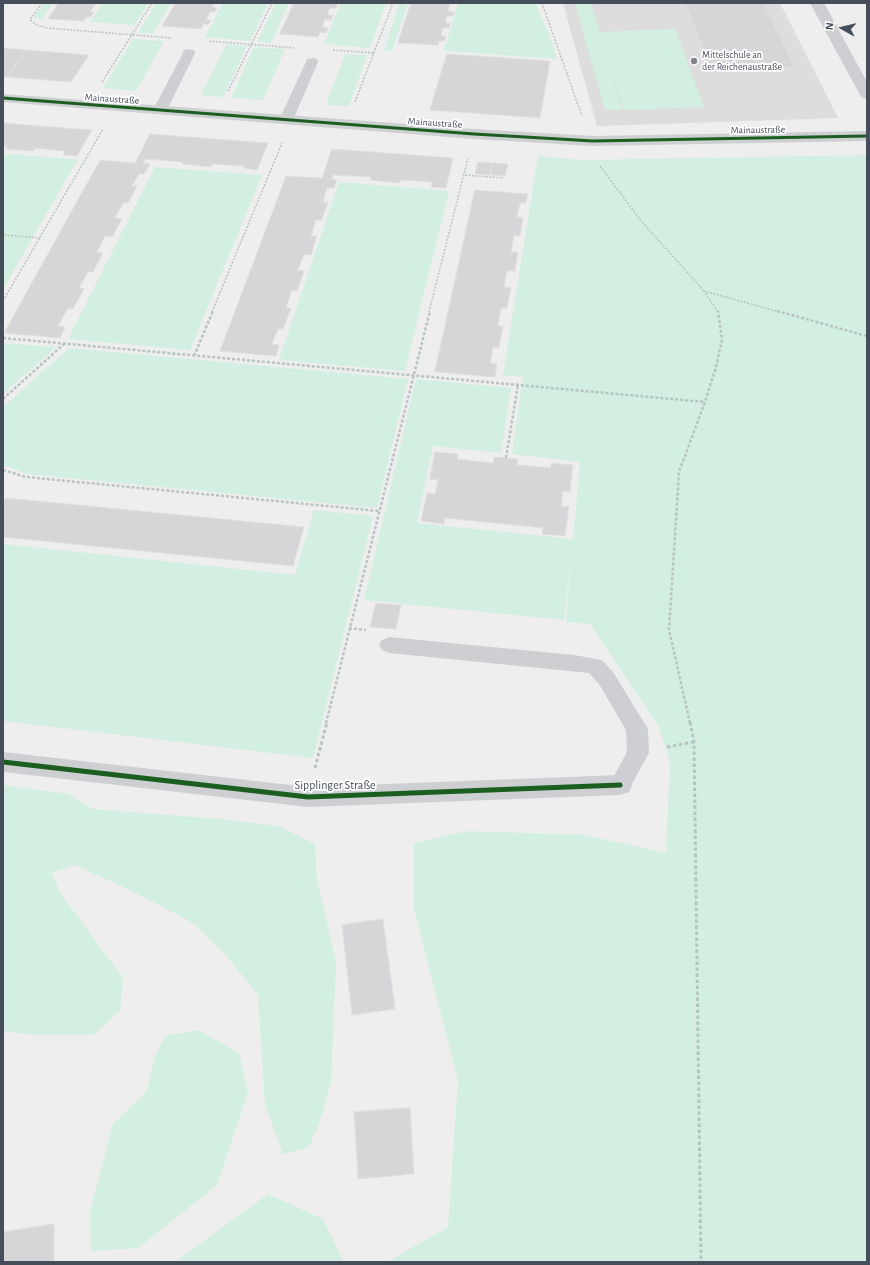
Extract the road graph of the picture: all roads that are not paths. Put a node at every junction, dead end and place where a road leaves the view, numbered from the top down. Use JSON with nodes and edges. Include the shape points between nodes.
{"nodes":[{"id":1,"x":817,"y":3,"type":"edge"},
{"id":2,"x":189,"y":53,"type":"dead end"},
{"id":3,"x":312,"y":62,"type":"dead end"},
{"id":4,"x":867,"y":95,"type":"edge"},
{"id":5,"x":3,"y":98,"type":"edge"},
{"id":6,"x":160,"y":110,"type":"junction"},
{"id":7,"x":288,"y":120,"type":"junction"},
{"id":8,"x":867,"y":136,"type":"edge"},
{"id":9,"x":389,"y":645,"type":"dead end"},
{"id":10,"x":3,"y":762,"type":"edge"},
{"id":11,"x":620,"y":785,"type":"joint"}],
"edges":[{"from":1,"to":4,"type":"street"},
{"from":2,"to":6,"type":"lane"},
{"from":3,"to":7,"type":"lane"},
{"from":5,"to":6,"type":"street","name":"Mainaustraße"},
{"from":6,"to":7,"type":"street","name":"Mainaustraße"},
{"from":7,"to":8,"type":"street","name":"Mainaustraße","via":[[593,141]]},
{"from":9,"to":11,"type":"lane","via":[[595,666],[606,678],[637,729],[638,753]]},
{"from":10,"to":11,"type":"street","name":"Sipplinger Straße","via":[[308,797]]}]}
